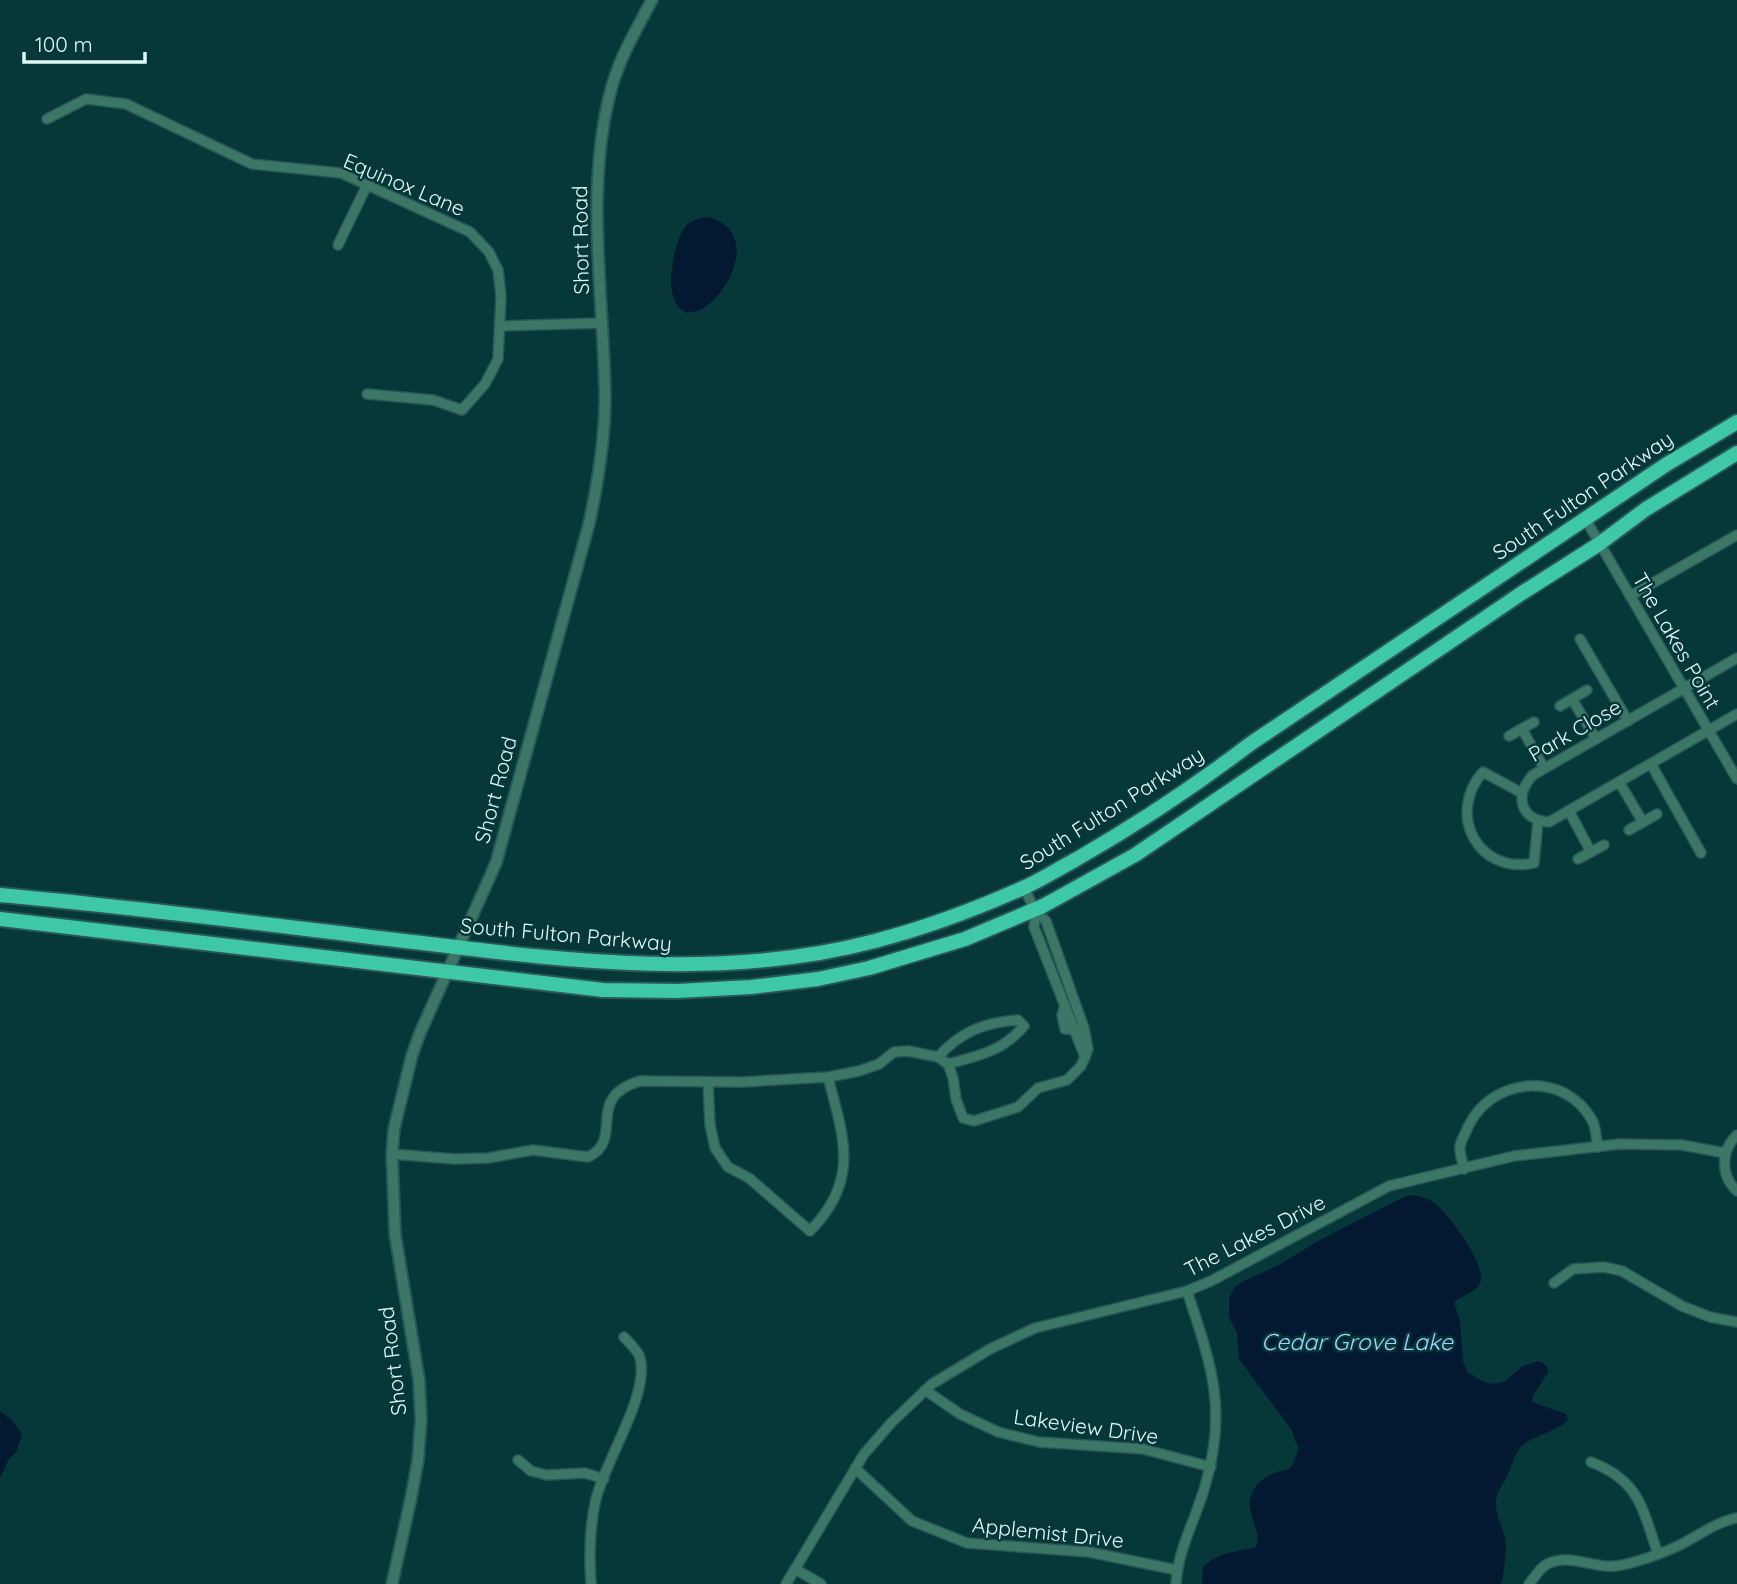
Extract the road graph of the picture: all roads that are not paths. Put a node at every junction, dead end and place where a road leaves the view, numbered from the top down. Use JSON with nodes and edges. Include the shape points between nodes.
{"nodes":[{"id":1,"x":652,"y":0,"type":"edge"},
{"id":2,"x":47,"y":119,"type":"dead end"},
{"id":3,"x":367,"y":184,"type":"junction"},
{"id":4,"x":338,"y":244,"type":"dead end"},
{"id":5,"x":602,"y":323,"type":"junction"},
{"id":6,"x":500,"y":326,"type":"junction"},
{"id":7,"x":368,"y":394,"type":"dead end"},
{"id":8,"x":1737,"y":422,"type":"edge"},
{"id":9,"x":1737,"y":453,"type":"edge"},
{"id":10,"x":1586,"y":520,"type":"junction"},
{"id":11,"x":1737,"y":535,"type":"edge"},
{"id":12,"x":1599,"y":544,"type":"junction"},
{"id":13,"x":1630,"y":596,"type":"junction"},
{"id":14,"x":1580,"y":639,"type":"dead end"},
{"id":15,"x":1737,"y":658,"type":"edge"},
{"id":16,"x":1684,"y":689,"type":"junction"},
{"id":17,"x":1587,"y":690,"type":"dead end"},
{"id":18,"x":1572,"y":699,"type":"junction"},
{"id":19,"x":1560,"y":706,"type":"dead end"},
{"id":20,"x":1737,"y":714,"type":"edge"},
{"id":21,"x":1628,"y":721,"type":"junction"},
{"id":22,"x":1534,"y":722,"type":"dead end"},
{"id":23,"x":1522,"y":729,"type":"junction"},
{"id":24,"x":1709,"y":730,"type":"junction"},
{"id":25,"x":1509,"y":736,"type":"dead end"},
{"id":26,"x":1596,"y":739,"type":"junction"},
{"id":27,"x":1651,"y":764,"type":"junction"},
{"id":28,"x":1544,"y":768,"type":"junction"},
{"id":29,"x":1737,"y":779,"type":"edge"},
{"id":30,"x":1619,"y":782,"type":"junction"},
{"id":31,"x":1522,"y":793,"type":"junction"},
{"id":32,"x":1569,"y":811,"type":"junction"},
{"id":33,"x":1657,"y":814,"type":"dead end"},
{"id":34,"x":1538,"y":821,"type":"junction"},
{"id":35,"x":1643,"y":822,"type":"junction"},
{"id":36,"x":1629,"y":830,"type":"dead end"},
{"id":37,"x":1604,"y":845,"type":"dead end"},
{"id":38,"x":1591,"y":852,"type":"junction"},
{"id":39,"x":1701,"y":853,"type":"dead end"},
{"id":40,"x":1578,"y":859,"type":"dead end"},
{"id":41,"x":1024,"y":888,"type":"junction"},
{"id":42,"x":0,"y":895,"type":"edge"},
{"id":43,"x":1035,"y":911,"type":"junction"},
{"id":44,"x":0,"y":919,"type":"edge"},
{"id":45,"x":460,"y":947,"type":"junction"},
{"id":46,"x":449,"y":970,"type":"junction"},
{"id":47,"x":1065,"y":976,"type":"junction"},
{"id":48,"x":1054,"y":978,"type":"junction"},
{"id":49,"x":1079,"y":1030,"type":"junction"},
{"id":50,"x":938,"y":1057,"type":"junction"},
{"id":51,"x":948,"y":1064,"type":"junction"},
{"id":52,"x":828,"y":1077,"type":"junction"},
{"id":53,"x":708,"y":1082,"type":"junction"},
{"id":54,"x":1737,"y":1135,"type":"edge"},
{"id":55,"x":1598,"y":1147,"type":"junction"},
{"id":56,"x":1725,"y":1153,"type":"junction"},
{"id":57,"x":392,"y":1154,"type":"junction"},
{"id":58,"x":1464,"y":1169,"type":"junction"},
{"id":59,"x":1737,"y":1191,"type":"edge"},
{"id":60,"x":1555,"y":1283,"type":"dead end"},
{"id":61,"x":1187,"y":1291,"type":"junction"},
{"id":62,"x":1737,"y":1322,"type":"edge"},
{"id":63,"x":624,"y":1337,"type":"dead end"},
{"id":64,"x":925,"y":1390,"type":"junction"},
{"id":65,"x":518,"y":1460,"type":"dead end"},
{"id":66,"x":1591,"y":1462,"type":"dead end"},
{"id":67,"x":1211,"y":1467,"type":"junction"},
{"id":68,"x":855,"y":1468,"type":"junction"},
{"id":69,"x":604,"y":1479,"type":"junction"},
{"id":70,"x":1737,"y":1518,"type":"edge"},
{"id":71,"x":1658,"y":1554,"type":"junction"},
{"id":72,"x":794,"y":1569,"type":"junction"},
{"id":73,"x":1177,"y":1570,"type":"junction"},
{"id":74,"x":392,"y":1584,"type":"edge"},
{"id":75,"x":591,"y":1584,"type":"edge"},
{"id":76,"x":786,"y":1584,"type":"edge"},
{"id":77,"x":821,"y":1584,"type":"edge"},
{"id":78,"x":1176,"y":1584,"type":"edge"},
{"id":79,"x":1529,"y":1584,"type":"edge"}],
"edges":[{"from":1,"to":5,"type":"street","name":"Short Road","via":[[620,62],[602,143],[598,192]]},
{"from":2,"to":3,"type":"street","name":"Equinox Lane","via":[[86,99],[126,104],[252,164],[341,173]]},
{"from":3,"to":4,"type":"street"},
{"from":3,"to":6,"type":"street","name":"Equinox Lane","via":[[470,232],[489,252],[498,270]]},
{"from":5,"to":6,"type":"street"},
{"from":5,"to":45,"type":"street","name":"Short Road","via":[[603,443],[589,524],[496,863]]},
{"from":6,"to":7,"type":"street","name":"Equinox Lane","via":[[498,359],[485,384],[461,410],[433,400]]},
{"from":8,"to":10,"type":"highway","name":"South Fulton Parkway"},
{"from":9,"to":12,"type":"highway"},
{"from":10,"to":12,"type":"street","name":"The Lakes Point"},
{"from":10,"to":41,"type":"highway","name":"South Fulton Parkway","via":[[1208,776]]},
{"from":11,"to":13,"type":"street"},
{"from":12,"to":13,"type":"street","name":"The Lakes Point"},
{"from":12,"to":43,"type":"highway","via":[[1135,855]]},
{"from":13,"to":16,"type":"street","name":"The Lakes Point"},
{"from":14,"to":21,"type":"street"},
{"from":15,"to":16,"type":"street","name":"Park Close"},
{"from":16,"to":21,"type":"street","name":"Park Close"},
{"from":16,"to":24,"type":"street","name":"The Lakes Point"},
{"from":17,"to":18,"type":"street"},
{"from":18,"to":19,"type":"street"},
{"from":18,"to":26,"type":"street"},
{"from":20,"to":24,"type":"street"},
{"from":21,"to":26,"type":"street","name":"Park Close"},
{"from":22,"to":23,"type":"street"},
{"from":23,"to":25,"type":"street"},
{"from":23,"to":28,"type":"street"},
{"from":24,"to":27,"type":"street"},
{"from":24,"to":29,"type":"street","name":"The Lakes Point"},
{"from":26,"to":28,"type":"street","name":"Park Close"},
{"from":27,"to":30,"type":"street"},
{"from":27,"to":39,"type":"street"},
{"from":28,"to":31,"type":"street","name":"Park Close","via":[[1532,775]]},
{"from":30,"to":32,"type":"street"},
{"from":30,"to":35,"type":"street"},
{"from":31,"to":34,"type":"street","name":"Park Close","via":[[1525,812]]},
{"from":31,"to":34,"type":"street","via":[[1483,772],[1468,799],[1466,815],[1472,836],[1484,853],[1521,866],[1534,863]]},
{"from":32,"to":34,"type":"street","via":[[1549,822]]},
{"from":32,"to":38,"type":"street"},
{"from":33,"to":35,"type":"street"},
{"from":35,"to":36,"type":"street"},
{"from":37,"to":38,"type":"street"},
{"from":38,"to":40,"type":"street"},
{"from":41,"to":43,"type":"street"},
{"from":41,"to":45,"type":"highway","name":"South Fulton Parkway","via":[[875,941],[764,961],[640,965]]},
{"from":42,"to":45,"type":"highway","name":"South Fulton Parkway"},
{"from":43,"to":46,"type":"highway","via":[[965,939],[869,968],[751,987],[603,990]]},
{"from":43,"to":47,"type":"street","via":[[1046,921]]},
{"from":43,"to":48,"type":"street","via":[[1034,927]]},
{"from":44,"to":46,"type":"highway"},
{"from":45,"to":46,"type":"street","name":"Short Road"},
{"from":46,"to":57,"type":"street","name":"Short Road","via":[[412,1055]]},
{"from":47,"to":48,"type":"street"},
{"from":47,"to":49,"type":"street"},
{"from":48,"to":49,"type":"street","via":[[1065,1006],[1065,1029]]},
{"from":49,"to":51,"type":"street","via":[[1088,1049],[1081,1066],[1067,1080],[1038,1088],[1018,1107],[974,1121],[962,1118]]},
{"from":50,"to":51,"type":"street"},
{"from":50,"to":51,"type":"street","via":[[967,1032],[994,1022],[1018,1020],[1024,1026],[1012,1040],[982,1055]]},
{"from":50,"to":52,"type":"street","via":[[894,1052],[859,1072]]},
{"from":52,"to":53,"type":"street"},
{"from":52,"to":53,"type":"street","via":[[844,1143],[844,1173],[836,1199],[810,1231],[721,1158],[710,1125]]},
{"from":53,"to":57,"type":"street","via":[[627,1085],[611,1098],[605,1136],[600,1148],[587,1157],[533,1150],[454,1159]]},
{"from":54,"to":56,"type":"street"},
{"from":55,"to":56,"type":"street","name":"The Lakes Drive","via":[[1682,1145]]},
{"from":55,"to":58,"type":"street","name":"The Lakes Drive","via":[[1514,1156]]},
{"from":55,"to":58,"type":"street","via":[[1592,1121],[1574,1100],[1552,1088],[1523,1085],[1498,1093],[1475,1113],[1460,1147]]},
{"from":56,"to":59,"type":"street","via":[[1727,1177]]},
{"from":57,"to":74,"type":"street","name":"Short Road","via":[[395,1234],[419,1380],[421,1420],[418,1460]]},
{"from":58,"to":61,"type":"street","name":"The Lakes Drive","via":[[1389,1186]]},
{"from":60,"to":62,"type":"street","via":[[1573,1269],[1604,1267],[1622,1271],[1682,1306]]},
{"from":61,"to":64,"type":"street","name":"The Lakes Drive","via":[[1035,1328],[990,1349]]},
{"from":61,"to":67,"type":"street","via":[[1214,1386],[1218,1424]]},
{"from":63,"to":69,"type":"street","via":[[639,1354],[643,1372]]},
{"from":64,"to":67,"type":"street","name":"Lakeview Drive","via":[[998,1432],[1039,1442],[1143,1449]]},
{"from":64,"to":68,"type":"street","name":"The Lakes Drive"},
{"from":65,"to":69,"type":"street","via":[[531,1471],[547,1475],[585,1473]]},
{"from":66,"to":71,"type":"street","via":[[1612,1470],[1639,1499]]},
{"from":67,"to":73,"type":"street"},
{"from":68,"to":72,"type":"street","name":"The Lakes Drive"},
{"from":68,"to":73,"type":"street","name":"Applemist Drive","via":[[912,1521],[967,1543],[1089,1552]]},
{"from":69,"to":75,"type":"street","via":[[589,1540]]},
{"from":70,"to":71,"type":"street"},
{"from":71,"to":79,"type":"street","via":[[1618,1566],[1566,1559],[1546,1564]]},
{"from":72,"to":76,"type":"street","name":"The Lakes Drive"},
{"from":72,"to":77,"type":"street"},
{"from":73,"to":78,"type":"street"}]}
